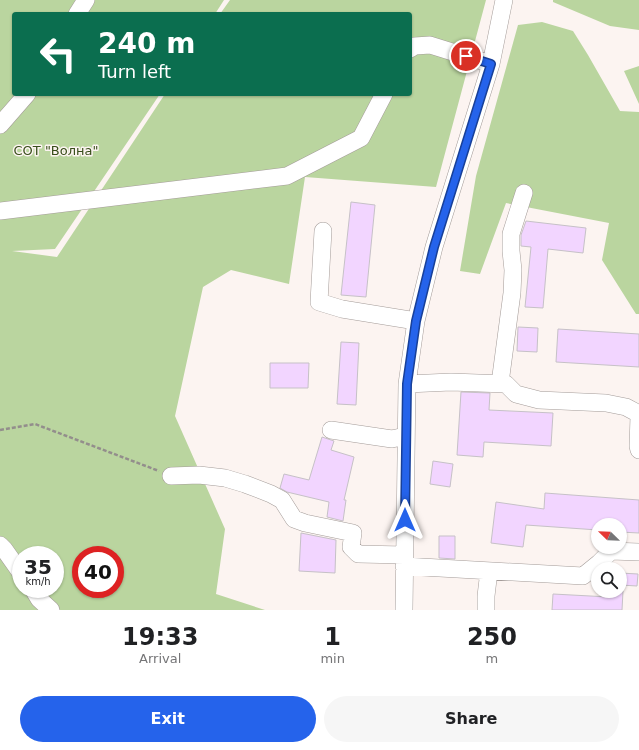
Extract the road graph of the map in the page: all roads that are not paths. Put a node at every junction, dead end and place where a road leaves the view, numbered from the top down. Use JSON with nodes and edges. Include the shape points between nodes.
{"nodes":[{"id":1,"x":86,"y":0,"type":"edge"},
{"id":2,"x":504,"y":0,"type":"edge"},
{"id":3,"x":78,"y":12,"type":"edge"},
{"id":4,"x":412,"y":48,"type":"edge"},
{"id":5,"x":491,"y":64,"type":"junction"},
{"id":6,"x":25,"y":96,"type":"edge"},
{"id":7,"x":383,"y":96,"type":"edge"},
{"id":8,"x":0,"y":125,"type":"edge"},
{"id":9,"x":524,"y":193,"type":"dead end"},
{"id":10,"x":0,"y":211,"type":"edge"},
{"id":11,"x":323,"y":231,"type":"dead end"},
{"id":12,"x":416,"y":321,"type":"junction"},
{"id":13,"x":407,"y":384,"type":"junction"},
{"id":14,"x":500,"y":384,"type":"junction"},
{"id":15,"x":636,"y":410,"type":"edge"},
{"id":16,"x":331,"y":430,"type":"dead end"},
{"id":17,"x":405,"y":436,"type":"junction"},
{"id":18,"x":639,"y":450,"type":"edge"},
{"id":19,"x":171,"y":476,"type":"road end"},
{"id":20,"x":0,"y":545,"type":"edge"},
{"id":21,"x":639,"y":552,"type":"edge"},
{"id":22,"x":404,"y":560,"type":"junction"},
{"id":23,"x":12,"y":561,"type":"edge"},
{"id":24,"x":488,"y":571,"type":"junction"},
{"id":25,"x":39,"y":598,"type":"edge"},
{"id":26,"x":51,"y":610,"type":"edge"},
{"id":27,"x":404,"y":610,"type":"edge"},
{"id":28,"x":486,"y":610,"type":"edge"}],
"edges":[{"from":1,"to":3,"type":"street"},
{"from":2,"to":5,"type":"street"},
{"from":4,"to":5,"type":"street","via":[[430,45]]},
{"from":5,"to":12,"type":"street","via":[[434,247]]},
{"from":6,"to":8,"type":"street"},
{"from":7,"to":10,"type":"street","via":[[361,138],[287,176]]},
{"from":9,"to":14,"type":"street","via":[[511,234],[512,293]]},
{"from":11,"to":12,"type":"street","via":[[319,302],[342,309]]},
{"from":12,"to":13,"type":"street"},
{"from":13,"to":14,"type":"street"},
{"from":13,"to":17,"type":"street"},
{"from":14,"to":15,"type":"street","via":[[506,384],[516,394],[539,400],[606,403]]},
{"from":15,"to":18,"type":"street"},
{"from":16,"to":17,"type":"street","via":[[392,439]]},
{"from":17,"to":22,"type":"street"},
{"from":19,"to":22,"type":"street","via":[[199,474],[245,484],[282,500],[294,520],[353,533],[351,547],[358,554]]},
{"from":20,"to":23,"type":"street"},
{"from":21,"to":24,"type":"street","via":[[611,551],[583,576]]},
{"from":22,"to":24,"type":"street"},
{"from":22,"to":27,"type":"street"},
{"from":24,"to":28,"type":"street"},
{"from":25,"to":26,"type":"street"}]}
